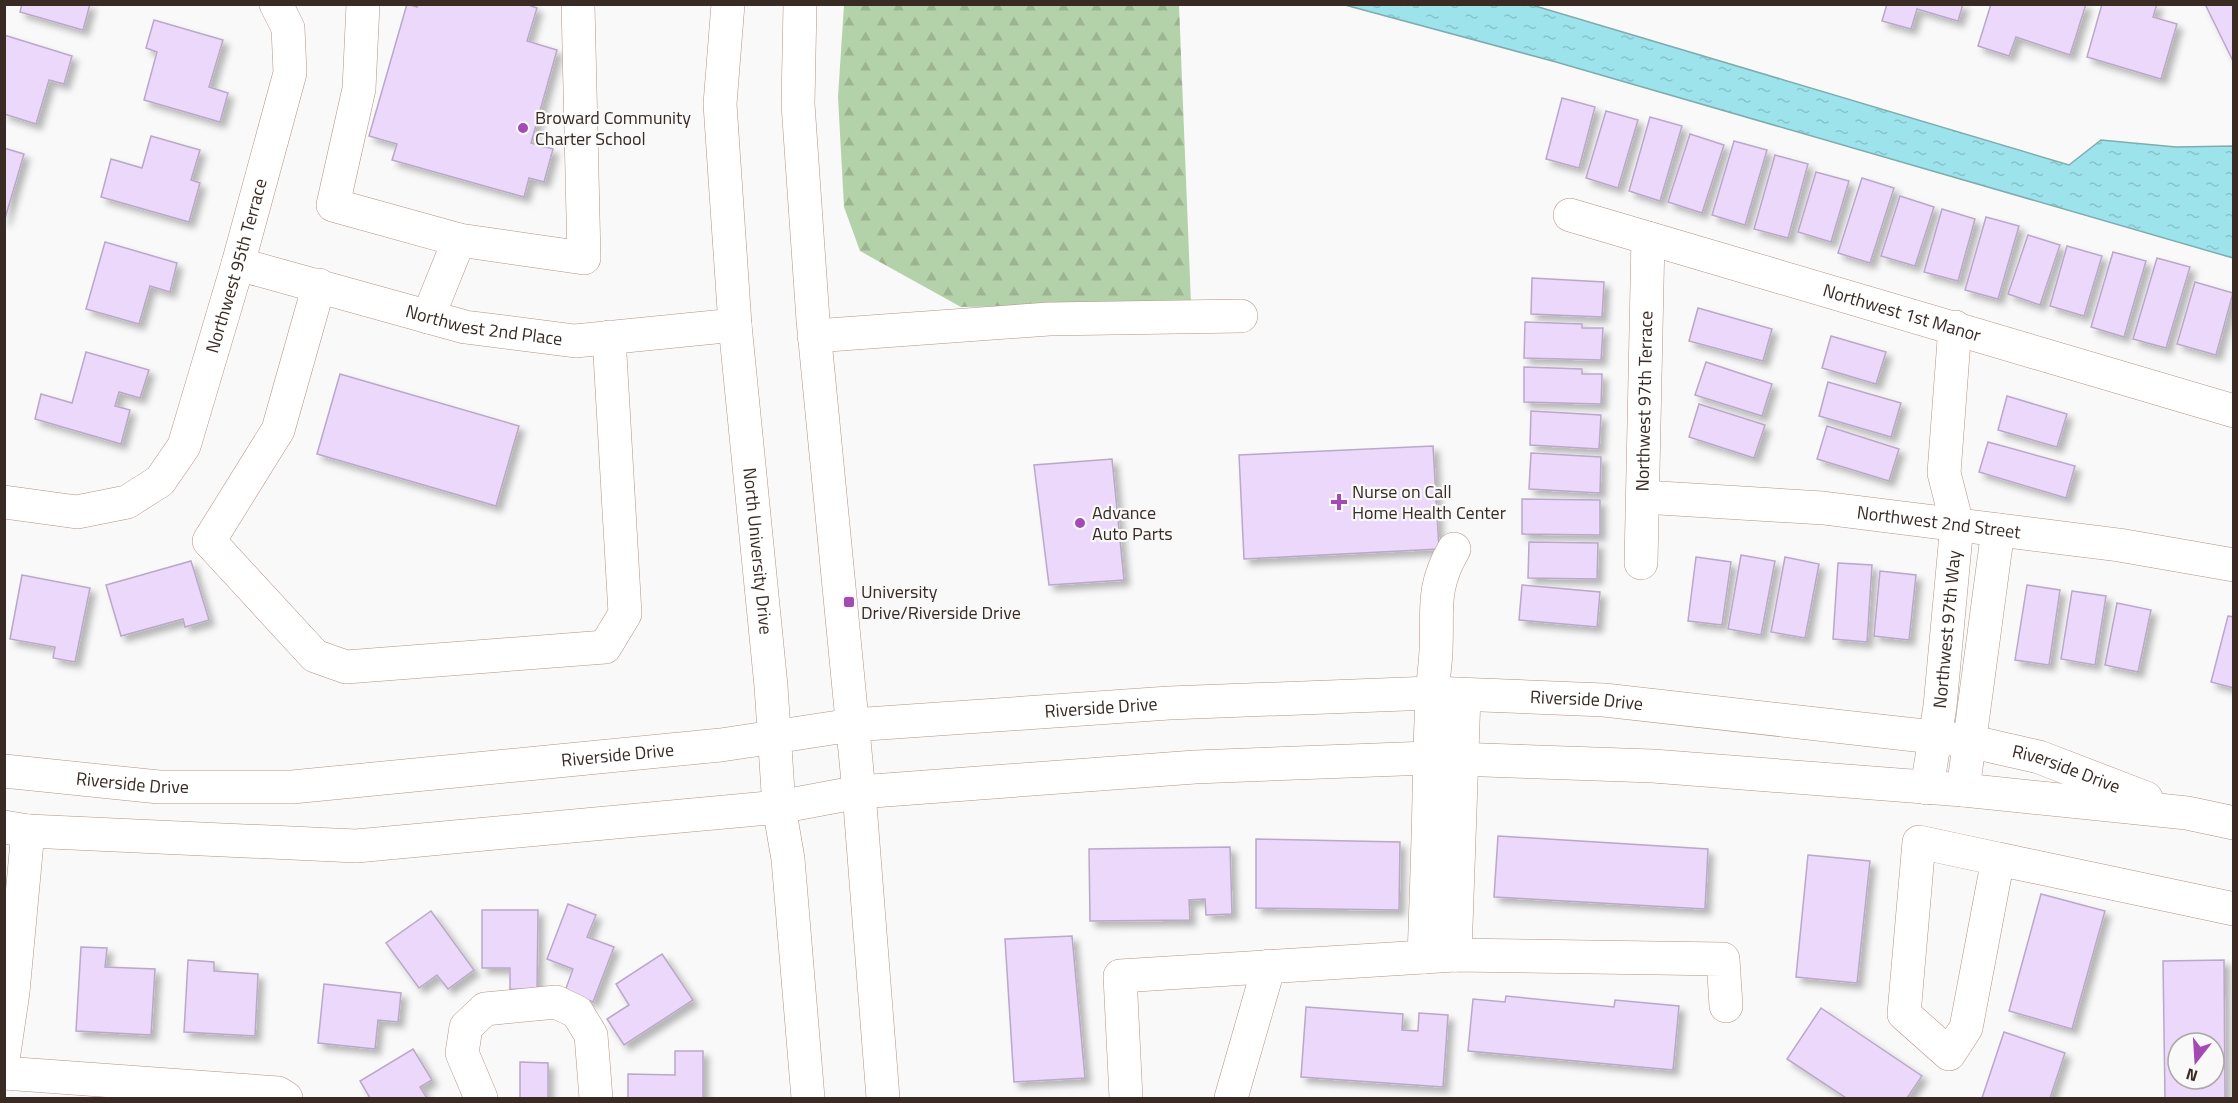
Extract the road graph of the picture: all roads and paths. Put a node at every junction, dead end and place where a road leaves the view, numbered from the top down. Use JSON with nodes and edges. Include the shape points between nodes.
{"nodes":[{"id":1,"x":276,"y":4,"type":"edge"},
{"id":2,"x":363,"y":4,"type":"edge"},
{"id":3,"x":578,"y":4,"type":"edge"},
{"id":4,"x":728,"y":4,"type":"edge"},
{"id":5,"x":800,"y":4,"type":"edge"},
{"id":6,"x":1570,"y":215,"type":"dead end"},
{"id":7,"x":1648,"y":238,"type":"junction"},
{"id":8,"x":459,"y":240,"type":"junction"},
{"id":9,"x":238,"y":264,"type":"junction"},
{"id":10,"x":319,"y":285,"type":"junction"},
{"id":11,"x":1241,"y":316,"type":"dead end"},
{"id":12,"x":428,"y":317,"type":"junction"},
{"id":13,"x":735,"y":325,"type":"junction"},
{"id":14,"x":1954,"y":327,"type":"junction"},
{"id":15,"x":814,"y":336,"type":"junction"},
{"id":16,"x":609,"y":337,"type":"junction"},
{"id":17,"x":2234,"y":411,"type":"edge"},
{"id":18,"x":1643,"y":497,"type":"junction"},
{"id":19,"x":4,"y":502,"type":"edge"},
{"id":20,"x":1957,"y":524,"type":"junction"},
{"id":21,"x":1998,"y":530,"type":"junction"},
{"id":22,"x":1454,"y":549,"type":"dead end"},
{"id":23,"x":1641,"y":563,"type":"dead end"},
{"id":24,"x":2234,"y":565,"type":"edge"},
{"id":25,"x":1431,"y":693,"type":"junction"},
{"id":26,"x":1464,"y":695,"type":"junction"},
{"id":27,"x":852,"y":725,"type":"junction"},
{"id":28,"x":1935,"y":737,"type":"junction"},
{"id":29,"x":774,"y":738,"type":"junction"},
{"id":30,"x":1969,"y":741,"type":"junction"},
{"id":31,"x":1428,"y":759,"type":"junction"},
{"id":32,"x":1462,"y":759,"type":"junction"},
{"id":33,"x":4,"y":771,"type":"edge"},
{"id":34,"x":1927,"y":788,"type":"junction"},
{"id":35,"x":1963,"y":790,"type":"junction"},
{"id":36,"x":859,"y":792,"type":"junction"},
{"id":37,"x":779,"y":807,"type":"junction"},
{"id":38,"x":2187,"y":813,"type":"junction"},
{"id":39,"x":2234,"y":824,"type":"edge"},
{"id":40,"x":16,"y":829,"type":"edge"},
{"id":41,"x":1998,"y":859,"type":"junction"},
{"id":42,"x":2234,"y":909,"type":"edge"},
{"id":43,"x":1439,"y":956,"type":"junction"},
{"id":44,"x":1269,"y":966,"type":"junction"},
{"id":45,"x":1726,"y":1006,"type":"dead end"},
{"id":46,"x":4,"y":1053,"type":"edge"},
{"id":47,"x":4,"y":1073,"type":"edge"},
{"id":48,"x":286,"y":1098,"type":"edge"},
{"id":49,"x":481,"y":1098,"type":"edge"},
{"id":50,"x":596,"y":1098,"type":"edge"},
{"id":51,"x":808,"y":1098,"type":"edge"},
{"id":52,"x":883,"y":1098,"type":"edge"},
{"id":53,"x":1126,"y":1098,"type":"edge"},
{"id":54,"x":1231,"y":1098,"type":"edge"}],
"edges":[{"from":1,"to":9,"type":"street","name":"Northwest 95th Terrace","via":[[288,28],[290,73]]},
{"from":2,"to":8,"type":"street","via":[[359,89],[333,205]]},
{"from":3,"to":8,"type":"street","via":[[584,258]]},
{"from":4,"to":13,"type":"street","name":"North University Drive","via":[[720,104]]},
{"from":5,"to":15,"type":"street","via":[[798,104]]},
{"from":6,"to":7,"type":"street","name":"Northwest 1st Manor"},
{"from":7,"to":14,"type":"street","name":"Northwest 1st Manor"},
{"from":7,"to":18,"type":"street","name":"Northwest 97th Terrace"},
{"from":8,"to":12,"type":"street"},
{"from":9,"to":10,"type":"street","name":"Northwest 2nd Place"},
{"from":9,"to":19,"type":"street","name":"Northwest 95th Terrace","via":[[184,446],[160,481],[127,502],[77,512]]},
{"from":10,"to":12,"type":"street","name":"Northwest 2nd Place"},
{"from":10,"to":16,"type":"street","via":[[278,430],[209,541],[315,656],[346,667],[605,647],[625,614]]},
{"from":11,"to":15,"type":"street","via":[[1049,319]]},
{"from":12,"to":16,"type":"street","name":"Northwest 2nd Place","via":[[465,327],[575,341]]},
{"from":13,"to":16,"type":"street","name":"Northwest 2nd Place"},
{"from":13,"to":29,"type":"street","name":"North University Drive"},
{"from":14,"to":17,"type":"street","name":"Northwest 1st Manor"},
{"from":14,"to":20,"type":"street","name":"Northwest 97th Way","via":[[1944,473]]},
{"from":15,"to":27,"type":"street"},
{"from":18,"to":20,"type":"street","name":"Northwest 2nd Street","via":[[1824,508]]},
{"from":18,"to":23,"type":"street","name":"Northwest 97th Terrace"},
{"from":20,"to":21,"type":"street","name":"Northwest 2nd Street"},
{"from":20,"to":28,"type":"street","name":"Northwest 97th Way"},
{"from":21,"to":24,"type":"street","name":"Northwest 2nd Street"},
{"from":21,"to":30,"type":"street","name":"Northwest 97th Way"},
{"from":22,"to":25,"type":"street","via":[[1443,568],[1436,600]]},
{"from":25,"to":26,"type":"street","name":"Riverside Drive"},
{"from":25,"to":27,"type":"street","name":"Riverside Drive","via":[[1169,703]]},
{"from":25,"to":31,"type":"street"},
{"from":26,"to":28,"type":"street","name":"Riverside Drive","via":[[1604,700]]},
{"from":26,"to":32,"type":"street"},
{"from":27,"to":29,"type":"street","name":"Riverside Drive"},
{"from":27,"to":36,"type":"street"},
{"from":28,"to":30,"type":"street","name":"Riverside Drive"},
{"from":28,"to":34,"type":"street","name":"Northwest 97th Way"},
{"from":29,"to":33,"type":"street","name":"Riverside Drive","via":[[292,787],[159,787]]},
{"from":29,"to":37,"type":"street","name":"North University Drive"},
{"from":30,"to":35,"type":"street","name":"Northwest 97th Way"},
{"from":30,"to":38,"type":"street","name":"Riverside Drive","via":[[2039,757]]},
{"from":31,"to":32,"type":"street","name":"Riverside Drive"},
{"from":31,"to":36,"type":"street","name":"Riverside Drive","via":[[1194,767]]},
{"from":31,"to":43,"type":"street"},
{"from":32,"to":34,"type":"street","name":"Riverside Drive","via":[[1653,766]]},
{"from":32,"to":43,"type":"street"},
{"from":34,"to":35,"type":"street","name":"Riverside Drive"},
{"from":35,"to":38,"type":"street","name":"Riverside Drive"},
{"from":36,"to":37,"type":"street","name":"Riverside Drive"},
{"from":36,"to":52,"type":"street"},
{"from":37,"to":40,"type":"street","name":"Riverside Drive","via":[[356,846]]},
{"from":37,"to":51,"type":"street","name":"North University Drive","via":[[788,859]]},
{"from":38,"to":39,"type":"street","name":"Riverside Drive"},
{"from":40,"to":46,"type":"street","via":[[13,992]]},
{"from":41,"to":41,"type":"street","via":[[1966,1028],[1949,1054],[1904,1014],[1919,842]]},
{"from":41,"to":42,"type":"street"},
{"from":43,"to":44,"type":"street"},
{"from":43,"to":45,"type":"street","via":[[1723,959]]},
{"from":44,"to":53,"type":"street","via":[[1120,976]]},
{"from":44,"to":54,"type":"street"},
{"from":47,"to":48,"type":"street","via":[[278,1093]]},
{"from":49,"to":50,"type":"street","via":[[462,1053],[465,1027],[485,1009],[556,1002],[577,1012],[591,1035]]}]}
